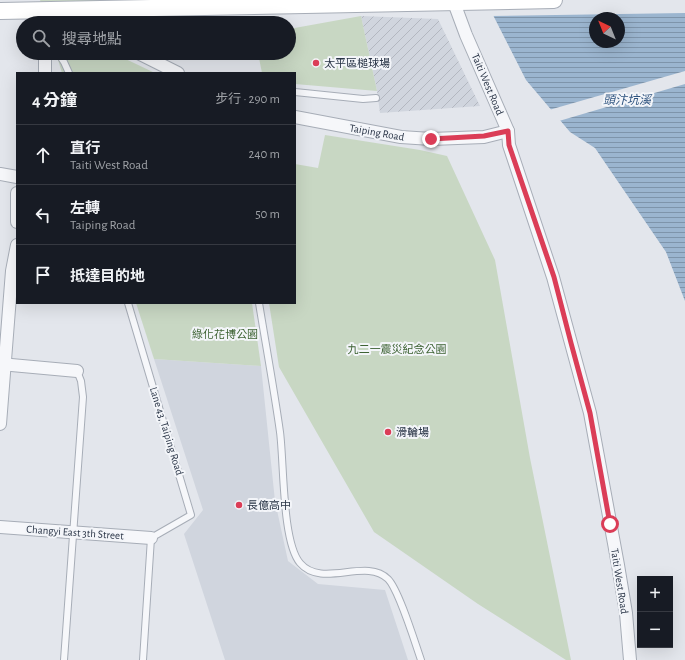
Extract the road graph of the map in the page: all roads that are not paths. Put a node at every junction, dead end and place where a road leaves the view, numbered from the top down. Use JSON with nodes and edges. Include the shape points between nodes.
{"nodes":[{"id":1,"x":554,"y":0,"type":"edge"},
{"id":2,"x":453,"y":1,"type":"edge"},
{"id":3,"x":0,"y":11,"type":"edge"},
{"id":4,"x":42,"y":13,"type":"edge"},
{"id":5,"x":56,"y":16,"type":"edge"},
{"id":6,"x":45,"y":60,"type":"edge"},
{"id":7,"x":63,"y":60,"type":"edge"},
{"id":8,"x":152,"y":60,"type":"edge"},
{"id":9,"x":45,"y":72,"type":"edge"},
{"id":10,"x":69,"y":72,"type":"edge"},
{"id":11,"x":176,"y":72,"type":"edge"},
{"id":12,"x":296,"y":92,"type":"edge"},
{"id":13,"x":376,"y":98,"type":"dead end"},
{"id":14,"x":296,"y":117,"type":"edge"},
{"id":15,"x":508,"y":131,"type":"junction"},
{"id":16,"x":0,"y":174,"type":"edge"},
{"id":17,"x":16,"y":177,"type":"edge"},
{"id":18,"x":16,"y":250,"type":"edge"},
{"id":19,"x":128,"y":304,"type":"edge"},
{"id":20,"x":259,"y":304,"type":"edge"},
{"id":21,"x":2,"y":364,"type":"edge"},
{"id":22,"x":77,"y":371,"type":"joint"},
{"id":23,"x":0,"y":424,"type":"edge"},
{"id":24,"x":0,"y":527,"type":"edge"},
{"id":25,"x":74,"y":532,"type":"junction"},
{"id":26,"x":151,"y":538,"type":"junction"},
{"id":27,"x":64,"y":660,"type":"edge"},
{"id":28,"x":143,"y":660,"type":"edge"},
{"id":29,"x":421,"y":660,"type":"edge"},
{"id":30,"x":630,"y":660,"type":"edge"}],
"edges":[{"from":1,"to":2,"type":"street"},
{"from":2,"to":4,"type":"street"},
{"from":2,"to":15,"type":"street","name":"Taiti West Road"},
{"from":3,"to":4,"type":"street"},
{"from":4,"to":5,"type":"street"},
{"from":6,"to":9,"type":"street"},
{"from":7,"to":10,"type":"lane"},
{"from":8,"to":11,"type":"street"},
{"from":12,"to":13,"type":"lane"},
{"from":14,"to":15,"type":"street","name":"Taiping Road","via":[[401,137],[431,139],[484,136]]},
{"from":15,"to":30,"type":"street","name":"Taiti West Road","via":[[509,145],[554,277],[590,413],[626,613]]},
{"from":16,"to":17,"type":"street"},
{"from":18,"to":21,"type":"street"},
{"from":19,"to":26,"type":"lane","name":"Lane 43, Taiping Road","via":[[191,515]]},
{"from":20,"to":29,"type":"lane","via":[[280,433],[286,508],[294,556],[308,571],[318,574],[366,571],[382,574],[389,580],[398,596]]},
{"from":21,"to":22,"type":"street"},
{"from":21,"to":23,"type":"street"},
{"from":22,"to":25,"type":"lane","via":[[83,397]]},
{"from":24,"to":25,"type":"street","name":"Changyi East 3th Street"},
{"from":25,"to":26,"type":"street","name":"Changyi East 3th Street"},
{"from":25,"to":27,"type":"lane"},
{"from":26,"to":28,"type":"lane"}]}
